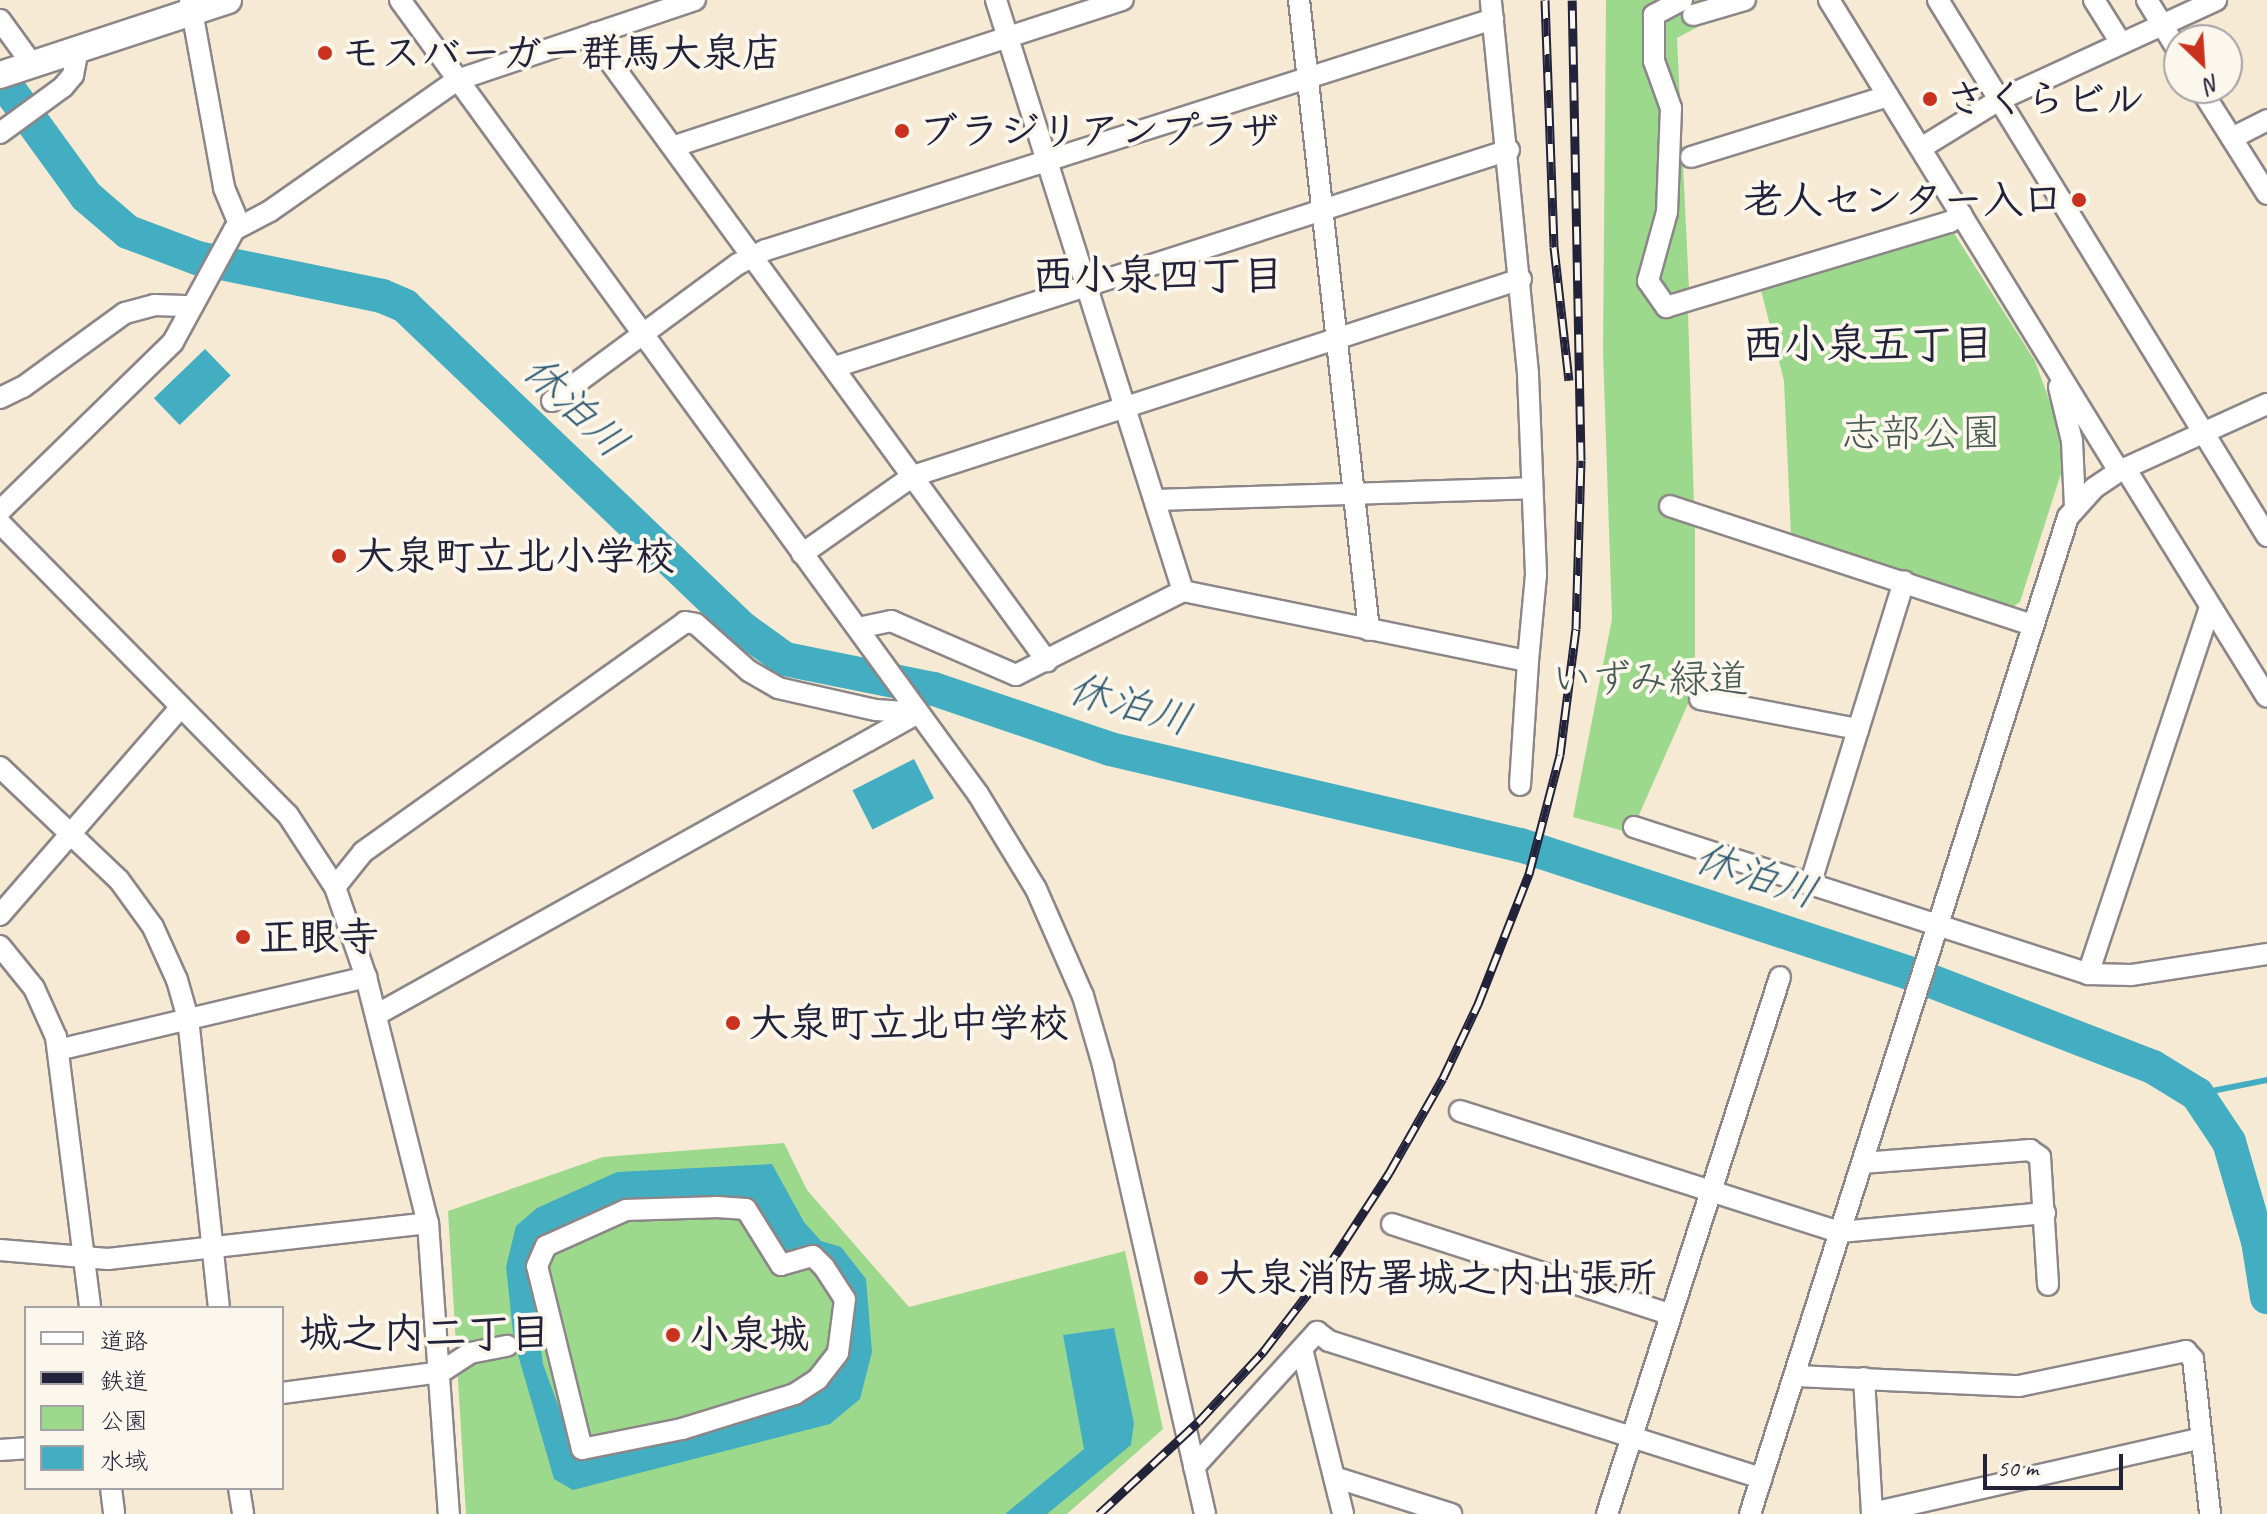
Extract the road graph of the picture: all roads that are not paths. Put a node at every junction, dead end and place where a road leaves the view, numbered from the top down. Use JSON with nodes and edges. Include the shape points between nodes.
{"nodes":[{"id":1,"x":228,"y":0,"type":"edge"},
{"id":2,"x":400,"y":0,"type":"edge"},
{"id":3,"x":695,"y":0,"type":"edge"},
{"id":4,"x":996,"y":0,"type":"edge"},
{"id":5,"x":1123,"y":0,"type":"edge"},
{"id":6,"x":1299,"y":0,"type":"edge"},
{"id":7,"x":1745,"y":0,"type":"edge"},
{"id":8,"x":1829,"y":0,"type":"edge"},
{"id":9,"x":1938,"y":0,"type":"edge"},
{"id":10,"x":2094,"y":0,"type":"edge"},
{"id":11,"x":2147,"y":0,"type":"edge"},
{"id":12,"x":2216,"y":0,"type":"edge"},
{"id":13,"x":191,"y":6,"type":"edge"},
{"id":14,"x":1687,"y":8,"type":"edge"},
{"id":15,"x":1492,"y":9,"type":"edge"},
{"id":16,"x":0,"y":20,"type":"edge"},
{"id":17,"x":2162,"y":24,"type":"junction"},
{"id":18,"x":595,"y":33,"type":"junction"},
{"id":19,"x":1007,"y":37,"type":"junction"},
{"id":20,"x":2121,"y":43,"type":"junction"},
{"id":21,"x":78,"y":49,"type":"junction"},
{"id":22,"x":29,"y":65,"type":"junction"},
{"id":23,"x":0,"y":75,"type":"edge"},
{"id":24,"x":1306,"y":76,"type":"junction"},
{"id":25,"x":457,"y":80,"type":"junction"},
{"id":26,"x":1888,"y":96,"type":"junction"},
{"id":27,"x":1999,"y":100,"type":"junction"},
{"id":28,"x":2210,"y":104,"type":"edge"},
{"id":29,"x":2267,"y":120,"type":"edge"},
{"id":30,"x":5,"y":130,"type":"edge"},
{"id":31,"x":2232,"y":138,"type":"junction"},
{"id":32,"x":675,"y":146,"type":"junction"},
{"id":33,"x":1921,"y":148,"type":"junction"},
{"id":34,"x":1509,"y":150,"type":"junction"},
{"id":35,"x":1691,"y":157,"type":"dead end"},
{"id":36,"x":1047,"y":161,"type":"junction"},
{"id":37,"x":2267,"y":194,"type":"edge"},
{"id":38,"x":1323,"y":207,"type":"junction"},
{"id":39,"x":1961,"y":214,"type":"junction"},
{"id":40,"x":234,"y":230,"type":"junction"},
{"id":41,"x":753,"y":256,"type":"junction"},
{"id":42,"x":1521,"y":279,"type":"junction"},
{"id":43,"x":1084,"y":283,"type":"junction"},
{"id":44,"x":192,"y":306,"type":"junction"},
{"id":45,"x":642,"y":334,"type":"junction"},
{"id":46,"x":1337,"y":339,"type":"junction"},
{"id":47,"x":2050,"y":360,"type":"junction"},
{"id":48,"x":835,"y":367,"type":"junction"},
{"id":49,"x":0,"y":398,"type":"edge"},
{"id":50,"x":552,"y":401,"type":"dead end"},
{"id":51,"x":2267,"y":404,"type":"edge"},
{"id":52,"x":1124,"y":408,"type":"junction"},
{"id":53,"x":2202,"y":433,"type":"junction"},
{"id":54,"x":2122,"y":470,"type":"junction"},
{"id":55,"x":913,"y":476,"type":"junction"},
{"id":56,"x":1531,"y":488,"type":"junction"},
{"id":57,"x":1354,"y":494,"type":"junction"},
{"id":58,"x":1155,"y":500,"type":"junction"},
{"id":59,"x":1670,"y":506,"type":"dead end"},
{"id":60,"x":2075,"y":507,"type":"junction"},
{"id":61,"x":0,"y":511,"type":"edge"},
{"id":62,"x":0,"y":523,"type":"edge"},
{"id":63,"x":2267,"y":536,"type":"edge"},
{"id":64,"x":802,"y":554,"type":"junction"},
{"id":65,"x":1904,"y":581,"type":"junction"},
{"id":66,"x":1183,"y":591,"type":"junction"},
{"id":67,"x":2209,"y":610,"type":"junction"},
{"id":68,"x":2031,"y":625,"type":"junction"},
{"id":69,"x":858,"y":628,"type":"junction"},
{"id":70,"x":1369,"y":630,"type":"junction"},
{"id":71,"x":1047,"y":661,"type":"junction"},
{"id":72,"x":1528,"y":661,"type":"junction"},
{"id":73,"x":2267,"y":697,"type":"edge"},
{"id":74,"x":1700,"y":699,"type":"dead end"},
{"id":75,"x":912,"y":705,"type":"junction"},
{"id":76,"x":181,"y":707,"type":"junction"},
{"id":77,"x":1858,"y":729,"type":"junction"},
{"id":78,"x":0,"y":767,"type":"edge"},
{"id":79,"x":1520,"y":785,"type":"dead end"},
{"id":80,"x":1634,"y":827,"type":"dead end"},
{"id":81,"x":71,"y":839,"type":"junction"},
{"id":82,"x":1810,"y":885,"type":"junction"},
{"id":83,"x":335,"y":887,"type":"junction"},
{"id":84,"x":0,"y":915,"type":"edge"},
{"id":85,"x":1937,"y":926,"type":"junction"},
{"id":86,"x":0,"y":946,"type":"edge"},
{"id":87,"x":2267,"y":954,"type":"edge"},
{"id":88,"x":2088,"y":974,"type":"junction"},
{"id":89,"x":366,"y":977,"type":"junction"},
{"id":90,"x":1780,"y":977,"type":"dead end"},
{"id":91,"x":376,"y":1015,"type":"junction"},
{"id":92,"x":188,"y":1018,"type":"junction"},
{"id":93,"x":58,"y":1050,"type":"junction"},
{"id":94,"x":1460,"y":1111,"type":"dead end"},
{"id":95,"x":1862,"y":1163,"type":"junction"},
{"id":96,"x":1710,"y":1191,"type":"junction"},
{"id":97,"x":2045,"y":1213,"type":"junction"},
{"id":98,"x":428,"y":1223,"type":"junction"},
{"id":99,"x":1392,"y":1224,"type":"dead end"},
{"id":100,"x":1840,"y":1232,"type":"junction"},
{"id":101,"x":214,"y":1247,"type":"junction"},
{"id":102,"x":0,"y":1250,"type":"edge"},
{"id":103,"x":85,"y":1260,"type":"junction"},
{"id":104,"x":2048,"y":1285,"type":"dead end"},
{"id":105,"x":90,"y":1306,"type":"edge"},
{"id":106,"x":219,"y":1306,"type":"edge"},
{"id":107,"x":1669,"y":1314,"type":"junction"},
{"id":108,"x":553,"y":1337,"type":"joint"},
{"id":109,"x":507,"y":1346,"type":"dead end"},
{"id":110,"x":1302,"y":1349,"type":"junction"},
{"id":111,"x":441,"y":1372,"type":"junction"},
{"id":112,"x":1796,"y":1376,"type":"junction"},
{"id":113,"x":1864,"y":1378,"type":"junction"},
{"id":114,"x":284,"y":1393,"type":"edge"},
{"id":115,"x":1632,"y":1438,"type":"junction"},
{"id":116,"x":2202,"y":1438,"type":"junction"},
{"id":117,"x":24,"y":1448,"type":"edge"},
{"id":118,"x":0,"y":1450,"type":"edge"},
{"id":119,"x":1194,"y":1467,"type":"junction"},
{"id":120,"x":1334,"y":1477,"type":"junction"},
{"id":121,"x":1762,"y":1478,"type":"junction"},
{"id":122,"x":111,"y":1490,"type":"edge"},
{"id":123,"x":239,"y":1490,"type":"edge"},
{"id":124,"x":114,"y":1514,"type":"edge"},
{"id":125,"x":243,"y":1514,"type":"edge"},
{"id":126,"x":449,"y":1514,"type":"edge"},
{"id":127,"x":1205,"y":1514,"type":"edge"},
{"id":128,"x":1343,"y":1514,"type":"edge"},
{"id":129,"x":1451,"y":1514,"type":"edge"},
{"id":130,"x":1607,"y":1514,"type":"edge"},
{"id":131,"x":1750,"y":1514,"type":"edge"},
{"id":132,"x":1872,"y":1514,"type":"edge"},
{"id":133,"x":2210,"y":1514,"type":"edge"}],
"edges":[{"from":1,"to":13,"type":"main road"},
{"from":2,"to":25,"type":"street"},
{"from":3,"to":18,"type":"street"},
{"from":4,"to":19,"type":"street"},
{"from":5,"to":19,"type":"street"},
{"from":6,"to":24,"type":"street"},
{"from":7,"to":14,"type":"street"},
{"from":8,"to":26,"type":"street"},
{"from":9,"to":27,"type":"street"},
{"from":10,"to":20,"type":"street"},
{"from":11,"to":17,"type":"street"},
{"from":12,"to":17,"type":"street"},
{"from":13,"to":21,"type":"main road"},
{"from":13,"to":40,"type":"street"},
{"from":14,"to":39,"type":"street","via":[[1654,15],[1654,61],[1671,108],[1667,212],[1648,281],[1666,307],[1950,222]]},
{"from":15,"to":24,"type":"street"},
{"from":15,"to":34,"type":"street"},
{"from":16,"to":22,"type":"street"},
{"from":17,"to":20,"type":"street"},
{"from":18,"to":25,"type":"street"},
{"from":18,"to":32,"type":"street","via":[[603,52]]},
{"from":19,"to":32,"type":"street"},
{"from":19,"to":36,"type":"street"},
{"from":20,"to":27,"type":"street"},
{"from":21,"to":22,"type":"main road"},
{"from":21,"to":30,"type":"street","via":[[73,75]]},
{"from":22,"to":23,"type":"main road"},
{"from":24,"to":36,"type":"street"},
{"from":24,"to":38,"type":"street"},
{"from":25,"to":40,"type":"street","via":[[270,211]]},
{"from":25,"to":45,"type":"street"},
{"from":26,"to":33,"type":"street"},
{"from":26,"to":35,"type":"street"},
{"from":27,"to":33,"type":"street"},
{"from":27,"to":53,"type":"street"},
{"from":28,"to":31,"type":"street"},
{"from":29,"to":31,"type":"street"},
{"from":31,"to":37,"type":"street"},
{"from":32,"to":41,"type":"street"},
{"from":33,"to":39,"type":"street"},
{"from":34,"to":38,"type":"street"},
{"from":34,"to":42,"type":"street"},
{"from":36,"to":41,"type":"street"},
{"from":36,"to":43,"type":"street"},
{"from":38,"to":43,"type":"street"},
{"from":38,"to":46,"type":"street"},
{"from":39,"to":47,"type":"street"},
{"from":40,"to":44,"type":"street"},
{"from":41,"to":45,"type":"street"},
{"from":41,"to":48,"type":"street"},
{"from":42,"to":46,"type":"street"},
{"from":42,"to":56,"type":"street"},
{"from":43,"to":48,"type":"street"},
{"from":43,"to":52,"type":"street"},
{"from":44,"to":49,"type":"street","via":[[154,305],[125,313]]},
{"from":44,"to":61,"type":"street","via":[[173,342]]},
{"from":45,"to":50,"type":"street"},
{"from":45,"to":64,"type":"street"},
{"from":46,"to":52,"type":"street"},
{"from":46,"to":57,"type":"street"},
{"from":47,"to":54,"type":"street"},
{"from":47,"to":60,"type":"street","via":[[2072,441]]},
{"from":48,"to":55,"type":"street"},
{"from":51,"to":53,"type":"street"},
{"from":52,"to":55,"type":"street"},
{"from":52,"to":58,"type":"street"},
{"from":53,"to":54,"type":"street"},
{"from":53,"to":63,"type":"street"},
{"from":54,"to":60,"type":"street"},
{"from":54,"to":67,"type":"street"},
{"from":55,"to":64,"type":"street"},
{"from":55,"to":71,"type":"street"},
{"from":56,"to":57,"type":"street"},
{"from":56,"to":72,"type":"street","via":[[1536,574]]},
{"from":57,"to":58,"type":"street"},
{"from":57,"to":70,"type":"street"},
{"from":58,"to":66,"type":"street"},
{"from":59,"to":65,"type":"street"},
{"from":60,"to":68,"type":"street"},
{"from":62,"to":76,"type":"street"},
{"from":64,"to":69,"type":"street"},
{"from":65,"to":68,"type":"street"},
{"from":65,"to":77,"type":"street"},
{"from":66,"to":70,"type":"street"},
{"from":66,"to":71,"type":"street"},
{"from":67,"to":73,"type":"street"},
{"from":67,"to":88,"type":"street"},
{"from":68,"to":85,"type":"street"},
{"from":69,"to":71,"type":"street","via":[[891,621],[1002,673],[1016,675]]},
{"from":69,"to":75,"type":"street"},
{"from":70,"to":72,"type":"street"},
{"from":72,"to":79,"type":"street"},
{"from":74,"to":77,"type":"street"},
{"from":75,"to":83,"type":"street","via":[[829,702],[778,688],[749,671],[696,624],[685,622],[363,852]]},
{"from":75,"to":91,"type":"street"},
{"from":75,"to":119,"type":"street","via":[[978,794],[1028,875],[1083,996]]},
{"from":76,"to":81,"type":"street"},
{"from":76,"to":83,"type":"street","via":[[288,815]]},
{"from":77,"to":82,"type":"street"},
{"from":78,"to":81,"type":"street"},
{"from":80,"to":82,"type":"street"},
{"from":81,"to":84,"type":"street"},
{"from":81,"to":92,"type":"street","via":[[119,880],[153,927]]},
{"from":82,"to":85,"type":"street"},
{"from":83,"to":89,"type":"street"},
{"from":85,"to":88,"type":"street"},
{"from":85,"to":95,"type":"street"},
{"from":86,"to":93,"type":"street","via":[[34,988]]},
{"from":87,"to":88,"type":"street","via":[[2145,973]]},
{"from":89,"to":91,"type":"street"},
{"from":89,"to":92,"type":"street"},
{"from":90,"to":96,"type":"street"},
{"from":91,"to":98,"type":"street"},
{"from":92,"to":93,"type":"street"},
{"from":92,"to":101,"type":"street"},
{"from":93,"to":103,"type":"street"},
{"from":94,"to":96,"type":"street"},
{"from":95,"to":97,"type":"street","via":[[2030,1150],[2042,1164]]},
{"from":95,"to":100,"type":"street"},
{"from":96,"to":100,"type":"street"},
{"from":96,"to":107,"type":"street"},
{"from":97,"to":100,"type":"street"},
{"from":97,"to":104,"type":"street"},
{"from":98,"to":101,"type":"street"},
{"from":98,"to":111,"type":"street"},
{"from":99,"to":107,"type":"street"},
{"from":100,"to":112,"type":"street"},
{"from":101,"to":103,"type":"street"},
{"from":101,"to":106,"type":"street"},
{"from":102,"to":103,"type":"street"},
{"from":103,"to":105,"type":"street"},
{"from":107,"to":115,"type":"street"},
{"from":108,"to":108,"type":"street","via":[[537,1266],[546,1246],[626,1210],[746,1209],[781,1265],[813,1256],[845,1299],[838,1353],[818,1379],[795,1394],[682,1429],[582,1449]]},
{"from":109,"to":111,"type":"street","via":[[470,1353]]},
{"from":110,"to":115,"type":"street","via":[[1317,1332],[1329,1341]]},
{"from":110,"to":119,"type":"street"},
{"from":110,"to":120,"type":"street"},
{"from":111,"to":114,"type":"street"},
{"from":111,"to":126,"type":"street"},
{"from":112,"to":113,"type":"street"},
{"from":112,"to":121,"type":"street"},
{"from":113,"to":116,"type":"street","via":[[2032,1385],[2181,1350],[2193,1359]]},
{"from":113,"to":132,"type":"street"},
{"from":115,"to":121,"type":"street"},
{"from":115,"to":130,"type":"street"},
{"from":116,"to":132,"type":"street"},
{"from":116,"to":133,"type":"street"},
{"from":117,"to":118,"type":"street"},
{"from":119,"to":127,"type":"street"},
{"from":120,"to":128,"type":"street"},
{"from":120,"to":129,"type":"street"},
{"from":121,"to":131,"type":"street"},
{"from":122,"to":124,"type":"street"},
{"from":123,"to":125,"type":"street"}]}
